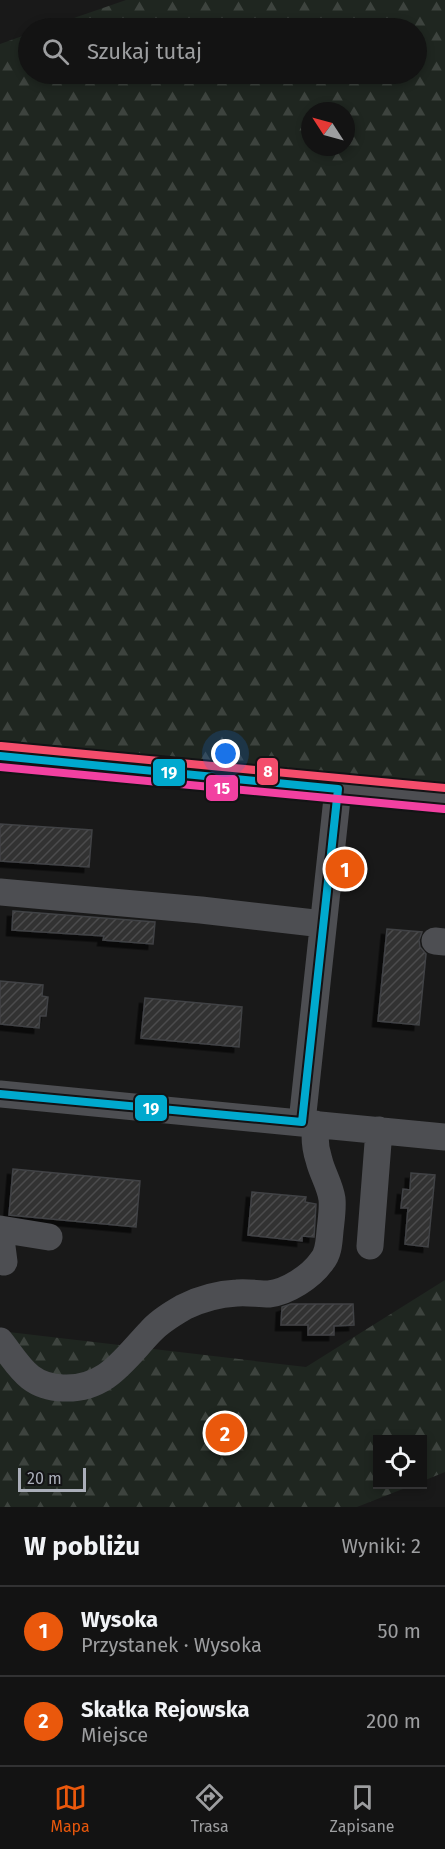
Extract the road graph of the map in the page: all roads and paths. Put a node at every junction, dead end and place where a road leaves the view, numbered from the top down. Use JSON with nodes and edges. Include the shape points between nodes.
{"nodes":[{"id":1,"x":0,"y":756,"type":"edge"},
{"id":2,"x":338,"y":789,"type":"junction"},
{"id":3,"x":445,"y":800,"type":"edge"},
{"id":4,"x":0,"y":892,"type":"edge"},
{"id":5,"x":323,"y":924,"type":"junction"},
{"id":6,"x":0,"y":1094,"type":"edge"},
{"id":7,"x":309,"y":1123,"type":"junction"},
{"id":8,"x":379,"y":1130,"type":"junction"},
{"id":9,"x":445,"y":1137,"type":"edge"},
{"id":10,"x":0,"y":1230,"type":"edge"},
{"id":11,"x":50,"y":1237,"type":"dead end"},
{"id":12,"x":370,"y":1246,"type":"dead end"},
{"id":13,"x":4,"y":1262,"type":"dead end"},
{"id":14,"x":0,"y":1341,"type":"edge"}],
"edges":[{"from":1,"to":2,"type":"street"},
{"from":2,"to":3,"type":"street"},
{"from":2,"to":5,"type":"street"},
{"from":4,"to":5,"type":"street"},
{"from":5,"to":7,"type":"street"},
{"from":6,"to":7,"type":"street"},
{"from":7,"to":8,"type":"street"},
{"from":7,"to":14,"type":"street","via":[[332,1200],[329,1247],[322,1261],[289,1289],[270,1294],[223,1295],[186,1306],[152,1329],[117,1368],[85,1386],[63,1388],[36,1381],[20,1369]]},
{"from":8,"to":9,"type":"street"},
{"from":8,"to":12,"type":"street"},
{"from":10,"to":11,"type":"street"},
{"from":10,"to":13,"type":"street"}]}
